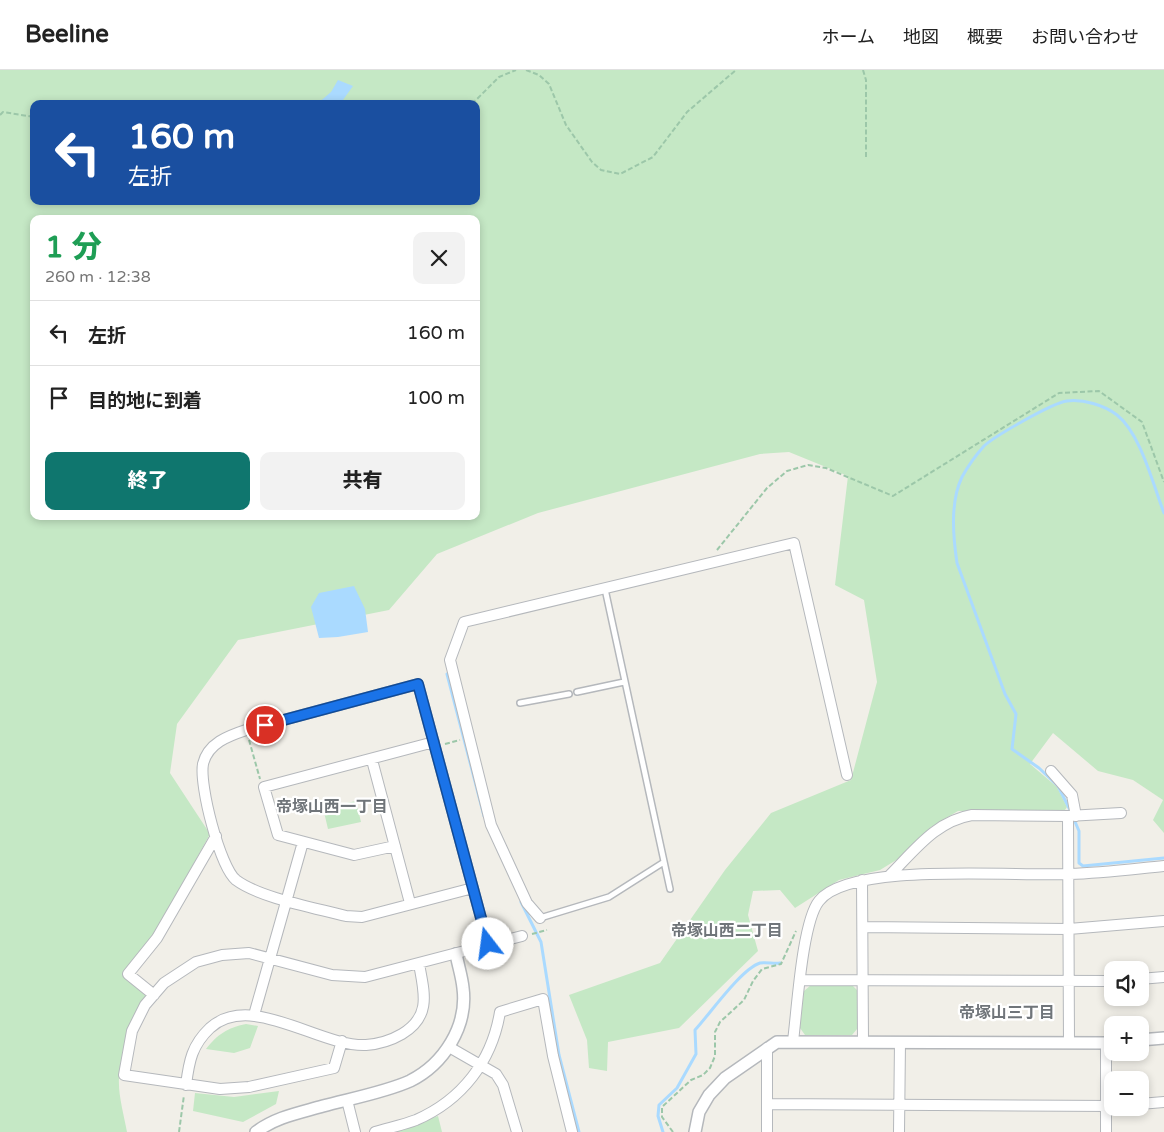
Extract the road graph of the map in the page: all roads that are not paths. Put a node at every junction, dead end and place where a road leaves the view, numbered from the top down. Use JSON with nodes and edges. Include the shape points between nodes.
{"nodes":[{"id":1,"x":605,"y":588,"type":"junction"},
{"id":2,"x":624,"y":682,"type":"junction"},
{"id":3,"x":577,"y":692,"type":"dead end"},
{"id":4,"x":569,"y":694,"type":"dead end"},
{"id":5,"x":520,"y":703,"type":"dead end"},
{"id":6,"x":435,"y":744,"type":"junction"},
{"id":7,"x":372,"y":760,"type":"junction"},
{"id":8,"x":1051,"y":771,"type":"dead end"},
{"id":9,"x":847,"y":775,"type":"dead end"},
{"id":10,"x":1121,"y":813,"type":"dead end"},
{"id":11,"x":1072,"y":816,"type":"junction"},
{"id":12,"x":216,"y":836,"type":"junction"},
{"id":13,"x":302,"y":842,"type":"junction"},
{"id":14,"x":394,"y":846,"type":"junction"},
{"id":15,"x":664,"y":862,"type":"junction"},
{"id":16,"x":1164,"y":866,"type":"edge"},
{"id":17,"x":1069,"y":874,"type":"junction"},
{"id":18,"x":890,"y":875,"type":"junction"},
{"id":19,"x":862,"y":880,"type":"junction"},
{"id":20,"x":473,"y":888,"type":"junction"},
{"id":21,"x":670,"y":889,"type":"dead end"},
{"id":22,"x":287,"y":900,"type":"junction"},
{"id":23,"x":410,"y":903,"type":"junction"},
{"id":24,"x":540,"y":918,"type":"joint"},
{"id":25,"x":1164,"y":921,"type":"edge"},
{"id":26,"x":863,"y":927,"type":"junction"},
{"id":27,"x":1069,"y":929,"type":"junction"},
{"id":28,"x":522,"y":936,"type":"road end"},
{"id":29,"x":488,"y":944,"type":"junction"},
{"id":30,"x":456,"y":954,"type":"junction"},
{"id":31,"x":269,"y":958,"type":"junction"},
{"id":32,"x":419,"y":964,"type":"junction"},
{"id":33,"x":1164,"y":976,"type":"edge"},
{"id":34,"x":1149,"y":977,"type":"edge"},
{"id":35,"x":801,"y":980,"type":"junction"},
{"id":36,"x":863,"y":981,"type":"junction"},
{"id":37,"x":1104,"y":981,"type":"edge"},
{"id":38,"x":1069,"y":982,"type":"junction"},
{"id":39,"x":154,"y":995,"type":"junction"},
{"id":40,"x":254,"y":1015,"type":"junction"},
{"id":41,"x":1164,"y":1038,"type":"edge"},
{"id":42,"x":1149,"y":1039,"type":"edge"},
{"id":43,"x":342,"y":1041,"type":"junction"},
{"id":44,"x":792,"y":1041,"type":"junction"},
{"id":45,"x":862,"y":1042,"type":"junction"},
{"id":46,"x":900,"y":1042,"type":"junction"},
{"id":47,"x":1069,"y":1043,"type":"junction"},
{"id":48,"x":1104,"y":1044,"type":"edge"},
{"id":49,"x":449,"y":1047,"type":"junction"},
{"id":50,"x":767,"y":1048,"type":"junction"},
{"id":51,"x":481,"y":1064,"type":"junction"},
{"id":52,"x":186,"y":1085,"type":"junction"},
{"id":53,"x":347,"y":1100,"type":"junction"},
{"id":54,"x":1164,"y":1102,"type":"edge"},
{"id":55,"x":1149,"y":1103,"type":"edge"},
{"id":56,"x":767,"y":1104,"type":"junction"},
{"id":57,"x":899,"y":1106,"type":"junction"},
{"id":58,"x":1104,"y":1106,"type":"edge"},
{"id":59,"x":1108,"y":1116,"type":"edge"},
{"id":60,"x":256,"y":1132,"type":"edge"},
{"id":61,"x":355,"y":1132,"type":"edge"},
{"id":62,"x":375,"y":1132,"type":"edge"},
{"id":63,"x":517,"y":1132,"type":"edge"},
{"id":64,"x":572,"y":1132,"type":"edge"},
{"id":65,"x":695,"y":1132,"type":"edge"},
{"id":66,"x":767,"y":1132,"type":"edge"},
{"id":67,"x":899,"y":1132,"type":"edge"},
{"id":68,"x":1106,"y":1132,"type":"edge"}],
"edges":[{"from":1,"to":2,"type":"lane"},
{"from":1,"to":9,"type":"street","via":[[794,542]]},
{"from":1,"to":24,"type":"street","via":[[464,622],[450,660],[491,825],[527,903]]},
{"from":2,"to":3,"type":"lane"},
{"from":2,"to":15,"type":"lane"},
{"from":4,"to":5,"type":"lane"},
{"from":6,"to":7,"type":"street"},
{"from":6,"to":12,"type":"street","via":[[418,684],[226,736],[211,748],[203,764],[203,785]]},
{"from":6,"to":20,"type":"street"},
{"from":7,"to":13,"type":"street","via":[[264,787],[278,835]]},
{"from":7,"to":14,"type":"street"},
{"from":8,"to":11,"type":"street","via":[[1072,795]]},
{"from":10,"to":11,"type":"street"},
{"from":11,"to":17,"type":"street"},
{"from":11,"to":18,"type":"street","via":[[957,817],[933,831]]},
{"from":12,"to":22,"type":"street","via":[[224,862],[235,879],[252,890]]},
{"from":12,"to":39,"type":"street","via":[[156,938],[128,974]]},
{"from":13,"to":14,"type":"street","via":[[354,856]]},
{"from":13,"to":22,"type":"street"},
{"from":14,"to":23,"type":"street"},
{"from":15,"to":21,"type":"lane"},
{"from":15,"to":24,"type":"lane","via":[[609,896]]},
{"from":16,"to":17,"type":"street"},
{"from":17,"to":18,"type":"street"},
{"from":17,"to":27,"type":"street"},
{"from":18,"to":19,"type":"street"},
{"from":19,"to":26,"type":"street"},
{"from":19,"to":35,"type":"street","via":[[828,892],[812,910]]},
{"from":20,"to":23,"type":"street"},
{"from":20,"to":29,"type":"street"},
{"from":22,"to":23,"type":"street","via":[[346,916],[362,917]]},
{"from":22,"to":31,"type":"street"},
{"from":25,"to":27,"type":"street"},
{"from":26,"to":27,"type":"street"},
{"from":26,"to":36,"type":"street"},
{"from":27,"to":38,"type":"street"},
{"from":28,"to":29,"type":"street"},
{"from":29,"to":30,"type":"street"},
{"from":30,"to":32,"type":"street"},
{"from":30,"to":49,"type":"street","via":[[464,1006]]},
{"from":31,"to":32,"type":"street","via":[[348,977],[365,977]]},
{"from":31,"to":39,"type":"street","via":[[249,953],[196,962],[164,983]]},
{"from":31,"to":40,"type":"street"},
{"from":32,"to":43,"type":"street","via":[[426,998],[422,1015],[407,1031],[388,1042],[365,1045]]},
{"from":33,"to":34,"type":"street"},
{"from":35,"to":36,"type":"street"},
{"from":35,"to":44,"type":"street"},
{"from":36,"to":38,"type":"street"},
{"from":36,"to":45,"type":"street"},
{"from":37,"to":38,"type":"street"},
{"from":38,"to":47,"type":"street"},
{"from":39,"to":52,"type":"street","via":[[132,1031],[124,1075]]},
{"from":40,"to":43,"type":"street"},
{"from":40,"to":52,"type":"street","via":[[238,1014],[216,1023],[198,1039],[189,1057]]},
{"from":41,"to":42,"type":"street"},
{"from":43,"to":52,"type":"street","via":[[334,1068],[249,1087],[220,1089]]},
{"from":44,"to":45,"type":"street"},
{"from":44,"to":50,"type":"street","via":[[777,1042]]},
{"from":45,"to":46,"type":"street"},
{"from":46,"to":47,"type":"street"},
{"from":46,"to":57,"type":"street"},
{"from":47,"to":48,"type":"street"},
{"from":49,"to":51,"type":"street"},
{"from":49,"to":53,"type":"street","via":[[433,1066],[410,1081]]},
{"from":50,"to":56,"type":"street"},
{"from":50,"to":65,"type":"street","via":[[725,1078],[709,1095],[699,1112]]},
{"from":51,"to":62,"type":"street","via":[[466,1085],[445,1104],[416,1120]]},
{"from":51,"to":63,"type":"street","via":[[496,1074],[504,1085]]},
{"from":51,"to":64,"type":"street","via":[[498,1027],[500,1012],[543,999]]},
{"from":53,"to":60,"type":"street","via":[[279,1118]]},
{"from":53,"to":61,"type":"street"},
{"from":54,"to":55,"type":"street"},
{"from":56,"to":57,"type":"street"},
{"from":56,"to":66,"type":"street"},
{"from":57,"to":58,"type":"street"},
{"from":57,"to":67,"type":"street"},
{"from":59,"to":68,"type":"street"}]}
